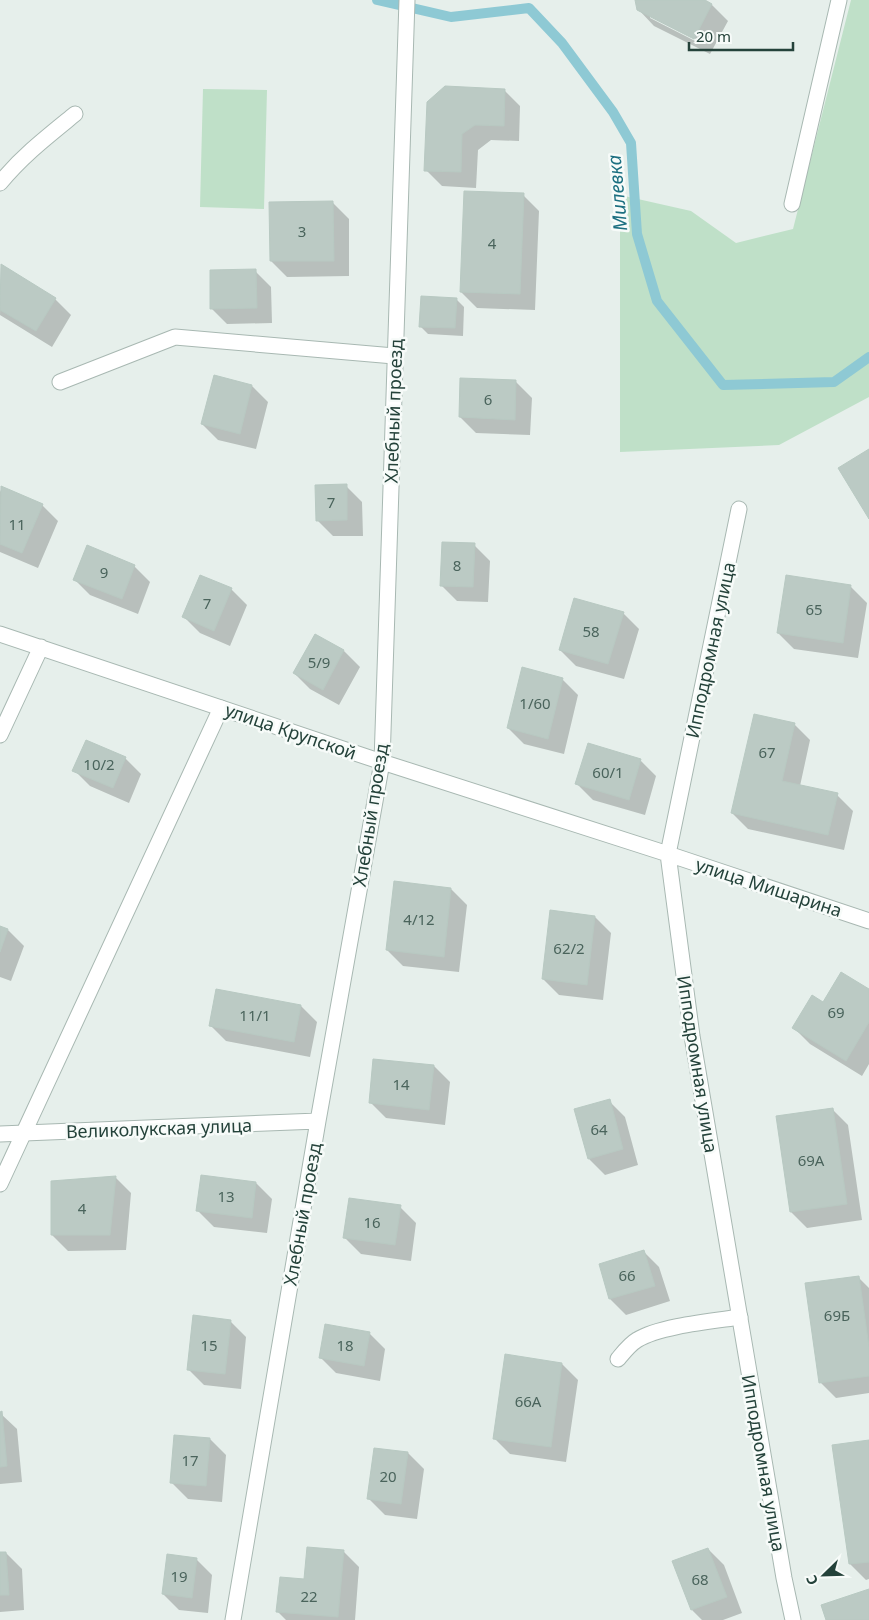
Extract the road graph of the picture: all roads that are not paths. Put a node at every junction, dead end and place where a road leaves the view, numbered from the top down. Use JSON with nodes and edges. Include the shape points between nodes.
{"nodes":[{"id":1,"x":407,"y":0,"type":"edge"},
{"id":2,"x":838,"y":0,"type":"edge"},
{"id":3,"x":75,"y":114,"type":"dead end"},
{"id":4,"x":0,"y":183,"type":"edge"},
{"id":5,"x":792,"y":204,"type":"dead end"},
{"id":6,"x":394,"y":356,"type":"junction"},
{"id":7,"x":60,"y":382,"type":"dead end"},
{"id":8,"x":739,"y":509,"type":"dead end"},
{"id":9,"x":0,"y":634,"type":"edge"},
{"id":10,"x":41,"y":647,"type":"junction"},
{"id":11,"x":221,"y":708,"type":"junction"},
{"id":12,"x":0,"y":735,"type":"edge"},
{"id":13,"x":382,"y":762,"type":"junction"},
{"id":14,"x":668,"y":854,"type":"junction"},
{"id":15,"x":869,"y":921,"type":"edge"},
{"id":16,"x":318,"y":1121,"type":"junction"},
{"id":17,"x":0,"y":1134,"type":"edge"},
{"id":18,"x":24,"y":1134,"type":"junction"},
{"id":19,"x":0,"y":1184,"type":"edge"},
{"id":20,"x":740,"y":1317,"type":"junction"},
{"id":21,"x":618,"y":1360,"type":"dead end"},
{"id":22,"x":233,"y":1620,"type":"edge"},
{"id":23,"x":793,"y":1620,"type":"edge"}],
"edges":[{"from":1,"to":6,"type":"street","name":"Хлебный проезд"},
{"from":2,"to":5,"type":"street"},
{"from":3,"to":4,"type":"street","via":[[36,145]]},
{"from":6,"to":7,"type":"street","via":[[175,337]]},
{"from":6,"to":13,"type":"street","name":"Хлебный проезд"},
{"from":8,"to":14,"type":"street","name":"Ипподромная улица"},
{"from":9,"to":10,"type":"street","name":"улица Крупской"},
{"from":10,"to":11,"type":"street","name":"улица Крупской"},
{"from":10,"to":12,"type":"street"},
{"from":11,"to":13,"type":"street","name":"улица Крупской"},
{"from":11,"to":18,"type":"street"},
{"from":13,"to":14,"type":"street","name":"улица Крупской"},
{"from":13,"to":16,"type":"street","name":"Хлебный проезд"},
{"from":14,"to":15,"type":"street","name":"улица Мишарина"},
{"from":14,"to":20,"type":"street","name":"Ипподромная улица","via":[[692,1036]]},
{"from":16,"to":18,"type":"street","name":"Великолукская улица"},
{"from":16,"to":22,"type":"street","name":"Хлебный проезд"},
{"from":17,"to":18,"type":"street","name":"Великолукская улица"},
{"from":18,"to":19,"type":"street"},
{"from":20,"to":21,"type":"street","via":[[657,1332],[636,1340]]},
{"from":20,"to":23,"type":"street","name":"Ипподромная улица"}]}
